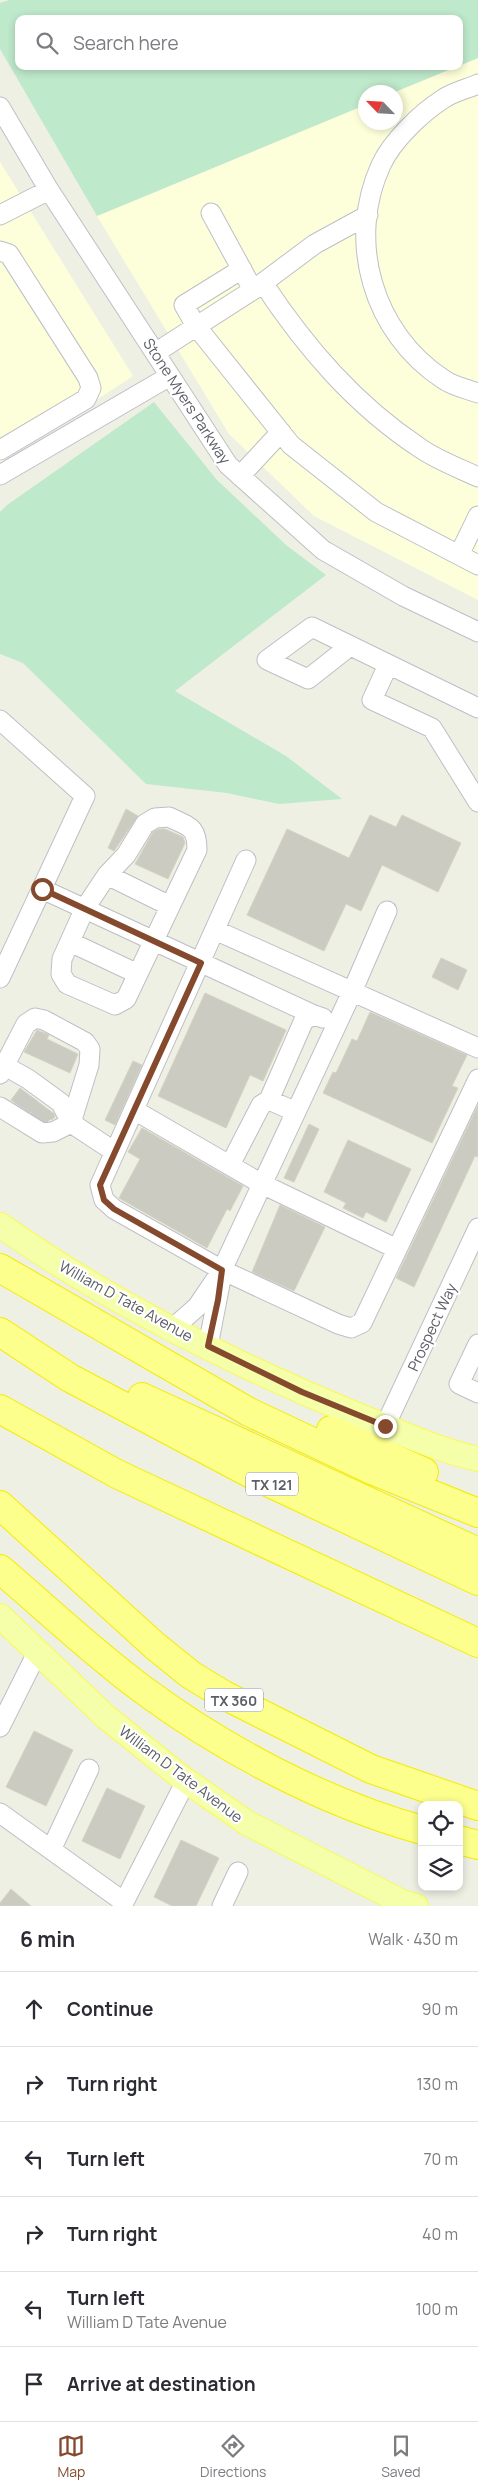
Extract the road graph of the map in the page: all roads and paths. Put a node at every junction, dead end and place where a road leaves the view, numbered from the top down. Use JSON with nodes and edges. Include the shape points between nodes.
{"nodes":[{"id":1,"x":478,"y":84,"type":"edge"},
{"id":2,"x":0,"y":107,"type":"edge"},
{"id":3,"x":49,"y":190,"type":"junction"},
{"id":4,"x":211,"y":212,"type":"dead end"},
{"id":5,"x":0,"y":215,"type":"edge"},
{"id":6,"x":368,"y":215,"type":"junction"},
{"id":7,"x":0,"y":251,"type":"edge"},
{"id":8,"x":242,"y":269,"type":"junction"},
{"id":9,"x":258,"y":286,"type":"junction"},
{"id":10,"x":196,"y":326,"type":"junction"},
{"id":11,"x":155,"y":353,"type":"junction"},
{"id":12,"x":170,"y":376,"type":"junction"},
{"id":13,"x":478,"y":393,"type":"edge"},
{"id":14,"x":281,"y":432,"type":"junction"},
{"id":15,"x":0,"y":450,"type":"edge"},
{"id":16,"x":0,"y":475,"type":"edge"},
{"id":17,"x":240,"y":476,"type":"junction"},
{"id":18,"x":478,"y":477,"type":"edge"},
{"id":19,"x":478,"y":516,"type":"edge"},
{"id":20,"x":459,"y":556,"type":"junction"},
{"id":21,"x":478,"y":565,"type":"edge"},
{"id":22,"x":477,"y":628,"type":"edge"},
{"id":23,"x":350,"y":646,"type":"dead end"},
{"id":24,"x":388,"y":665,"type":"junction"},
{"id":25,"x":478,"y":708,"type":"edge"},
{"id":26,"x":0,"y":720,"type":"edge"},
{"id":27,"x":478,"y":802,"type":"edge"},
{"id":28,"x":246,"y":860,"type":"dead end"},
{"id":29,"x":107,"y":875,"type":"junction"},
{"id":30,"x":42,"y":889,"type":"junction"},
{"id":31,"x":170,"y":906,"type":"junction"},
{"id":32,"x":84,"y":908,"type":"junction"},
{"id":33,"x":387,"y":911,"type":"dead end"},
{"id":34,"x":215,"y":930,"type":"junction"},
{"id":35,"x":154,"y":941,"type":"junction"},
{"id":36,"x":70,"y":942,"type":"junction"},
{"id":37,"x":201,"y":963,"type":"junction"},
{"id":38,"x":138,"y":974,"type":"junction"},
{"id":39,"x":0,"y":978,"type":"edge"},
{"id":40,"x":352,"y":992,"type":"junction"},
{"id":41,"x":314,"y":1015,"type":"junction"},
{"id":42,"x":337,"y":1023,"type":"junction"},
{"id":43,"x":478,"y":1048,"type":"edge"},
{"id":44,"x":1,"y":1067,"type":"edge"},
{"id":45,"x":478,"y":1079,"type":"edge"},
{"id":46,"x":268,"y":1100,"type":"junction"},
{"id":47,"x":21,"y":1102,"type":"edge"},
{"id":48,"x":134,"y":1110,"type":"junction"},
{"id":49,"x":296,"y":1112,"type":"junction"},
{"id":50,"x":42,"y":1113,"type":"junction"},
{"id":51,"x":72,"y":1123,"type":"junction"},
{"id":52,"x":115,"y":1152,"type":"junction"},
{"id":53,"x":230,"y":1166,"type":"junction"},
{"id":54,"x":262,"y":1184,"type":"junction"},
{"id":55,"x":0,"y":1225,"type":"edge"},
{"id":56,"x":478,"y":1228,"type":"edge"},
{"id":57,"x":397,"y":1249,"type":"junction"},
{"id":58,"x":0,"y":1268,"type":"edge"},
{"id":59,"x":222,"y":1270,"type":"junction"},
{"id":60,"x":173,"y":1328,"type":"junction"},
{"id":61,"x":0,"y":1332,"type":"edge"},
{"id":62,"x":478,"y":1344,"type":"edge"},
{"id":63,"x":208,"y":1346,"type":"junction"},
{"id":64,"x":173,"y":1366,"type":"junction"},
{"id":65,"x":70,"y":1378,"type":"junction"},
{"id":66,"x":478,"y":1393,"type":"edge"},
{"id":67,"x":0,"y":1409,"type":"edge"},
{"id":68,"x":385,"y":1426,"type":"junction"},
{"id":69,"x":478,"y":1459,"type":"edge"},
{"id":70,"x":478,"y":1496,"type":"edge"},
{"id":71,"x":0,"y":1506,"type":"edge"},
{"id":72,"x":478,"y":1513,"type":"edge"},
{"id":73,"x":0,"y":1526,"type":"edge"},
{"id":74,"x":478,"y":1552,"type":"edge"},
{"id":75,"x":0,"y":1569,"type":"edge"},
{"id":76,"x":478,"y":1580,"type":"edge"},
{"id":77,"x":0,"y":1616,"type":"edge"},
{"id":78,"x":474,"y":1643,"type":"edge"},
{"id":79,"x":155,"y":1646,"type":"junction"},
{"id":80,"x":37,"y":1653,"type":"junction"},
{"id":81,"x":0,"y":1727,"type":"edge"},
{"id":82,"x":89,"y":1769,"type":"dead end"},
{"id":83,"x":186,"y":1781,"type":"junction"},
{"id":84,"x":478,"y":1806,"type":"edge"},
{"id":85,"x":0,"y":1813,"type":"edge"},
{"id":86,"x":418,"y":1828,"type":"edge"},
{"id":87,"x":463,"y":1841,"type":"edge"},
{"id":88,"x":478,"y":1845,"type":"edge"},
{"id":89,"x":51,"y":1850,"type":"junction"},
{"id":90,"x":238,"y":1872,"type":"dead end"},
{"id":91,"x":127,"y":1904,"type":"edge"},
{"id":92,"x":405,"y":1905,"type":"edge"},
{"id":93,"x":222,"y":1906,"type":"edge"}],
"edges":[{"from":1,"to":6,"type":"street","via":[[444,98],[410,125],[382,163],[370,196]]},
{"from":2,"to":3,"type":"street","name":"Stone Myers Parkway"},
{"from":3,"to":5,"type":"street"},
{"from":3,"to":11,"type":"street","name":"Stone Myers Parkway"},
{"from":4,"to":8,"type":"street"},
{"from":6,"to":9,"type":"street","via":[[315,244]]},
{"from":6,"to":13,"type":"street","via":[[365,252],[378,303],[406,348],[444,380]]},
{"from":7,"to":15,"type":"street","via":[[9,254],[88,378],[91,388],[86,399]]},
{"from":8,"to":9,"type":"street"},
{"from":8,"to":10,"type":"street","via":[[184,305]]},
{"from":9,"to":10,"type":"street"},
{"from":9,"to":18,"type":"street","via":[[354,396],[421,449]]},
{"from":10,"to":11,"type":"street"},
{"from":10,"to":14,"type":"street"},
{"from":11,"to":12,"type":"street","name":"Stone Myers Parkway"},
{"from":12,"to":16,"type":"street"},
{"from":12,"to":17,"type":"street","name":"Stone Myers Parkway","via":[[228,465]]},
{"from":14,"to":17,"type":"street"},
{"from":14,"to":20,"type":"street","via":[[291,445],[376,512]]},
{"from":17,"to":22,"type":"street","name":"Stone Myers Parkway","via":[[323,550],[403,596]]},
{"from":19,"to":20,"type":"street"},
{"from":20,"to":21,"type":"street"},
{"from":23,"to":24,"type":"street"},
{"from":24,"to":25,"type":"street"},
{"from":24,"to":27,"type":"street","via":[[372,700],[432,728]]},
{"from":26,"to":30,"type":"street","via":[[85,796]]},
{"from":28,"to":34,"type":"street"},
{"from":29,"to":31,"type":"street"},
{"from":29,"to":31,"type":"street","via":[[126,855],[145,824],[155,818],[169,817],[193,828],[197,835],[197,850]]},
{"from":29,"to":32,"type":"street"},
{"from":30,"to":32,"type":"street"},
{"from":30,"to":39,"type":"street"},
{"from":31,"to":35,"type":"street"},
{"from":32,"to":35,"type":"street"},
{"from":32,"to":36,"type":"street"},
{"from":33,"to":40,"type":"street"},
{"from":34,"to":37,"type":"street"},
{"from":34,"to":40,"type":"street"},
{"from":35,"to":37,"type":"street"},
{"from":35,"to":38,"type":"street"},
{"from":36,"to":38,"type":"street"},
{"from":36,"to":38,"type":"street","via":[[62,959],[61,974],[67,984],[102,1001],[115,1005],[126,999]]},
{"from":37,"to":41,"type":"street"},
{"from":37,"to":48,"type":"street"},
{"from":40,"to":42,"type":"street"},
{"from":40,"to":43,"type":"street"},
{"from":41,"to":42,"type":"street"},
{"from":41,"to":46,"type":"street","via":[[304,1020]]},
{"from":42,"to":49,"type":"street"},
{"from":44,"to":47,"type":"street"},
{"from":44,"to":51,"type":"street","via":[[26,1024],[35,1018],[85,1042],[90,1049],[89,1065]]},
{"from":45,"to":57,"type":"street"},
{"from":46,"to":49,"type":"street"},
{"from":46,"to":53,"type":"street","via":[[262,1105]]},
{"from":47,"to":50,"type":"street"},
{"from":47,"to":50,"type":"street"},
{"from":48,"to":52,"type":"street"},
{"from":48,"to":53,"type":"street"},
{"from":49,"to":54,"type":"street"},
{"from":50,"to":51,"type":"street","via":[[61,1103]]},
{"from":50,"to":51,"type":"street","via":[[42,1133],[53,1132]]},
{"from":51,"to":52,"type":"street"},
{"from":52,"to":59,"type":"street","via":[[100,1185],[104,1200],[114,1209]]},
{"from":53,"to":54,"type":"street"},
{"from":54,"to":57,"type":"street"},
{"from":54,"to":59,"type":"street"},
{"from":55,"to":60,"type":"main road","name":"William D Tate Avenue","via":[[78,1275]]},
{"from":56,"to":68,"type":"street","name":"Prospect Way"},
{"from":57,"to":59,"type":"street","via":[[362,1323],[351,1328]]},
{"from":58,"to":64,"type":"highway"},
{"from":59,"to":60,"type":"street","via":[[197,1307]]},
{"from":59,"to":63,"type":"street"},
{"from":60,"to":63,"type":"main road","name":"William D Tate Avenue"},
{"from":61,"to":65,"type":"highway","number":"TX 121"},
{"from":62,"to":66,"type":"street","via":[[459,1384]]},
{"from":63,"to":68,"type":"main road","name":"William D Tate Avenue","via":[[302,1392]]},
{"from":64,"to":70,"type":"highway","via":[[188,1367]]},
{"from":64,"to":72,"type":"highway","via":[[249,1412],[372,1470]]},
{"from":65,"to":74,"type":"highway","via":[[105,1380]]},
{"from":65,"to":76,"type":"highway","number":"TX 121","via":[[257,1477]]},
{"from":67,"to":78,"type":"highway","via":[[117,1474]]},
{"from":68,"to":69,"type":"main road","name":"William D Tate Avenue"},
{"from":71,"to":79,"type":"highway"},
{"from":73,"to":79,"type":"highway","via":[[127,1637]]},
{"from":75,"to":86,"type":"highway","via":[[142,1689],[198,1727],[308,1787]]},
{"from":77,"to":80,"type":"main road","name":"William D Tate Avenue"},
{"from":79,"to":84,"type":"highway","number":"TX 360","via":[[191,1675],[224,1695],[329,1748],[372,1769]]},
{"from":80,"to":81,"type":"street"},
{"from":80,"to":83,"type":"main road","name":"William D Tate Avenue","via":[[106,1717]]},
{"from":82,"to":89,"type":"street"},
{"from":83,"to":91,"type":"street"},
{"from":83,"to":92,"type":"main road","name":"William D Tate Avenue","via":[[247,1823]]},
{"from":85,"to":89,"type":"street"},
{"from":87,"to":88,"type":"highway"},
{"from":89,"to":91,"type":"street"},
{"from":90,"to":93,"type":"street"}]}
